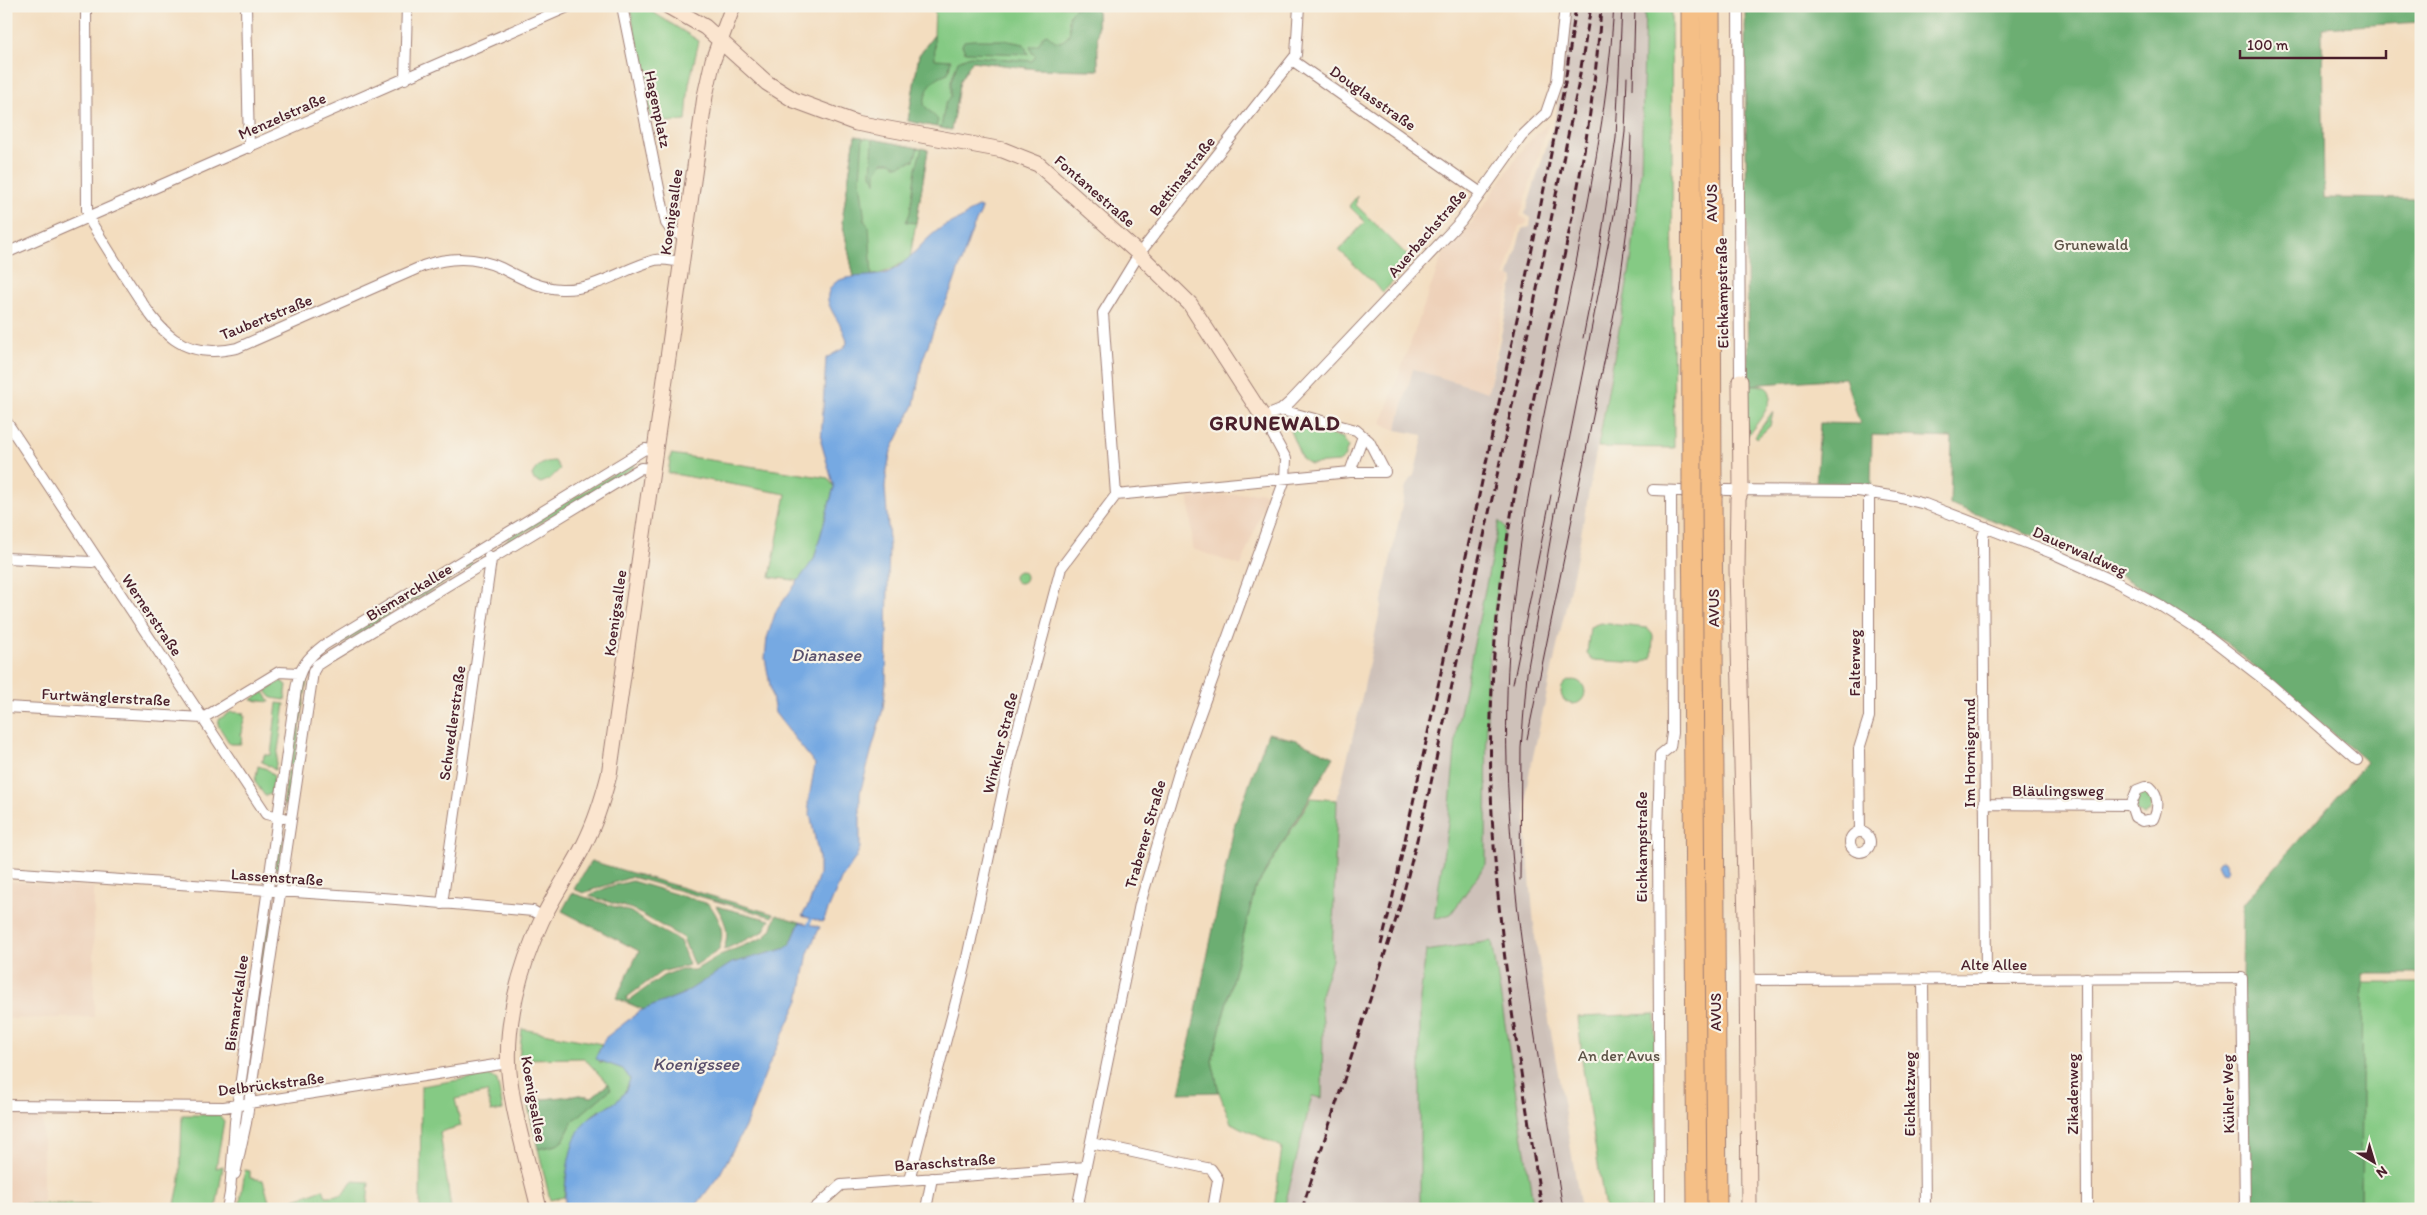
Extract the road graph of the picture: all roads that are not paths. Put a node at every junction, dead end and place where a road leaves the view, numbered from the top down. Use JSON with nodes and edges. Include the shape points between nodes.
{"nodes":[{"id":1,"x":86,"y":6,"type":"edge"},
{"id":2,"x":246,"y":6,"type":"edge"},
{"id":3,"x":407,"y":6,"type":"edge"},
{"id":4,"x":570,"y":6,"type":"edge"},
{"id":5,"x":622,"y":6,"type":"edge"},
{"id":6,"x":668,"y":6,"type":"edge"},
{"id":7,"x":733,"y":6,"type":"edge"},
{"id":8,"x":1299,"y":6,"type":"edge"},
{"id":9,"x":1565,"y":6,"type":"edge"},
{"id":10,"x":1691,"y":6,"type":"edge"},
{"id":11,"x":1710,"y":6,"type":"edge"},
{"id":12,"x":1738,"y":6,"type":"edge"},
{"id":13,"x":720,"y":40,"type":"junction"},
{"id":14,"x":1292,"y":60,"type":"junction"},
{"id":15,"x":405,"y":79,"type":"junction"},
{"id":16,"x":249,"y":148,"type":"junction"},
{"id":17,"x":1481,"y":193,"type":"junction"},
{"id":18,"x":89,"y":217,"type":"junction"},
{"id":19,"x":685,"y":238,"type":"junction"},
{"id":20,"x":6,"y":253,"type":"edge"},
{"id":21,"x":1139,"y":254,"type":"junction"},
{"id":22,"x":682,"y":262,"type":"junction"},
{"id":23,"x":1740,"y":381,"type":"joint"},
{"id":24,"x":1281,"y":410,"type":"junction"},
{"id":25,"x":1262,"y":417,"type":"junction"},
{"id":26,"x":6,"y":421,"type":"edge"},
{"id":27,"x":1363,"y":436,"type":"junction"},
{"id":28,"x":655,"y":451,"type":"junction"},
{"id":29,"x":652,"y":469,"type":"junction"},
{"id":30,"x":1350,"y":472,"type":"junction"},
{"id":31,"x":1285,"y":479,"type":"junction"},
{"id":32,"x":1653,"y":490,"type":"dead end"},
{"id":33,"x":1684,"y":490,"type":"junction"},
{"id":34,"x":1716,"y":490,"type":"junction"},
{"id":35,"x":1741,"y":490,"type":"junction"},
{"id":36,"x":1869,"y":492,"type":"junction"},
{"id":37,"x":1116,"y":495,"type":"junction"},
{"id":38,"x":1986,"y":527,"type":"junction"},
{"id":39,"x":484,"y":549,"type":"junction"},
{"id":40,"x":6,"y":558,"type":"edge"},
{"id":41,"x":97,"y":560,"type":"junction"},
{"id":42,"x":491,"y":560,"type":"junction"},
{"id":43,"x":298,"y":673,"type":"junction"},
{"id":44,"x":6,"y":707,"type":"edge"},
{"id":45,"x":203,"y":718,"type":"junction"},
{"id":46,"x":2357,"y":760,"type":"dead end"},
{"id":47,"x":1984,"y":804,"type":"junction"},
{"id":48,"x":2131,"y":805,"type":"dead end"},
{"id":49,"x":278,"y":817,"type":"junction"},
{"id":50,"x":290,"y":818,"type":"junction"},
{"id":51,"x":1860,"y":832,"type":"dead end"},
{"id":52,"x":6,"y":872,"type":"edge"},
{"id":53,"x":266,"y":891,"type":"junction"},
{"id":54,"x":280,"y":892,"type":"junction"},
{"id":55,"x":442,"y":904,"type":"junction"},
{"id":56,"x":544,"y":917,"type":"junction"},
{"id":57,"x":2086,"y":978,"type":"junction"},
{"id":58,"x":2242,"y":978,"type":"joint"},
{"id":59,"x":1923,"y":979,"type":"junction"},
{"id":60,"x":1986,"y":979,"type":"junction"},
{"id":61,"x":1747,"y":980,"type":"junction"},
{"id":62,"x":508,"y":1063,"type":"junction"},
{"id":63,"x":6,"y":1105,"type":"edge"},
{"id":64,"x":243,"y":1105,"type":"junction"},
{"id":65,"x":1091,"y":1144,"type":"junction"},
{"id":66,"x":1086,"y":1167,"type":"junction"},
{"id":67,"x":932,"y":1178,"type":"junction"},
{"id":68,"x":908,"y":1180,"type":"junction"},
{"id":69,"x":538,"y":1206,"type":"edge"},
{"id":70,"x":227,"y":1209,"type":"edge"},
{"id":71,"x":814,"y":1209,"type":"edge"},
{"id":72,"x":926,"y":1209,"type":"edge"},
{"id":73,"x":1078,"y":1209,"type":"edge"},
{"id":74,"x":1213,"y":1209,"type":"edge"},
{"id":75,"x":1660,"y":1209,"type":"edge"},
{"id":76,"x":1697,"y":1209,"type":"edge"},
{"id":77,"x":1718,"y":1209,"type":"edge"},
{"id":78,"x":1749,"y":1209,"type":"edge"},
{"id":79,"x":1925,"y":1209,"type":"edge"},
{"id":80,"x":2087,"y":1209,"type":"edge"},
{"id":81,"x":2245,"y":1209,"type":"edge"}],
"edges":[{"from":1,"to":18,"type":"street","name":"Taubertstraße"},
{"from":2,"to":16,"type":"street"},
{"from":3,"to":15,"type":"street"},
{"from":4,"to":15,"type":"street","name":"Menzelstraße"},
{"from":5,"to":19,"type":"street","name":"Hagenplatz","via":[[666,223]]},
{"from":6,"to":13,"type":"street","name":"Fontanestraße","via":[[705,27]]},
{"from":7,"to":13,"type":"street","name":"Koenigsallee"},
{"from":8,"to":14,"type":"street","via":[[1296,55]]},
{"from":9,"to":17,"type":"street","name":"Auerbachstraße","via":[[1557,81],[1549,109],[1521,137]]},
{"from":10,"to":33,"type":"highway","name":"AVUS"},
{"from":11,"to":34,"type":"highway","name":"AVUS"},
{"from":12,"to":23,"type":"street","name":"Eichkampstraße"},
{"from":13,"to":19,"type":"street","name":"Koenigsallee","via":[[705,96]]},
{"from":13,"to":21,"type":"street","name":"Fontanestraße","via":[[767,83],[794,100],[856,123],[1003,150],[1028,159],[1059,181]]},
{"from":14,"to":17,"type":"street","name":"Douglasstraße"},
{"from":14,"to":21,"type":"street","name":"Bettinastraße"},
{"from":15,"to":16,"type":"street","name":"Menzelstraße"},
{"from":16,"to":18,"type":"street","name":"Menzelstraße"},
{"from":17,"to":24,"type":"street","name":"Auerbachstraße","via":[[1461,221],[1422,264]]},
{"from":18,"to":20,"type":"street","name":"Menzelstraße"},
{"from":18,"to":22,"type":"street","name":"Taubertstraße","via":[[160,329],[177,342],[214,352],[237,348],[423,266],[449,259],[486,263],[536,285],[569,289],[607,281],[656,260]]},
{"from":19,"to":22,"type":"street","name":"Koenigsallee"},
{"from":21,"to":25,"type":"street","name":"Fontanestraße","via":[[1190,304]]},
{"from":21,"to":37,"type":"street","name":"Bettinastraße","via":[[1103,313]]},
{"from":22,"to":28,"type":"street","name":"Koenigsallee"},
{"from":23,"to":35,"type":"street","name":"Eichkampstraße"},
{"from":24,"to":25,"type":"street","name":"Auerbachstraße"},
{"from":24,"to":27,"type":"street","via":[[1356,430]]},
{"from":25,"to":31,"type":"street","name":"Fontanestraße","via":[[1286,460]]},
{"from":26,"to":41,"type":"street","name":"Wernerstraße"},
{"from":27,"to":30,"type":"street"},
{"from":27,"to":30,"type":"street","via":[[1369,441],[1385,472]]},
{"from":28,"to":29,"type":"street","name":"Koenigsallee"},
{"from":28,"to":39,"type":"street","name":"Bismarckallee","via":[[645,450]]},
{"from":29,"to":42,"type":"street","name":"Bismarckallee","via":[[641,468]]},
{"from":29,"to":56,"type":"street","name":"Koenigsallee","via":[[607,782],[585,843]]},
{"from":30,"to":31,"type":"street"},
{"from":31,"to":37,"type":"street"},
{"from":31,"to":65,"type":"street","name":"Trabener Straße","via":[[1180,769],[1146,886]]},
{"from":32,"to":33,"type":"street"},
{"from":33,"to":75,"type":"street","name":"Eichkampstraße","via":[[1672,733],[1670,747],[1660,755]]},
{"from":33,"to":76,"type":"highway","name":"AVUS"},
{"from":34,"to":35,"type":"street"},
{"from":34,"to":77,"type":"highway","name":"AVUS"},
{"from":35,"to":36,"type":"street","name":"Dauerwaldweg"},
{"from":35,"to":61,"type":"street","name":"Eichkampstraße","via":[[1738,499],[1737,569]]},
{"from":36,"to":38,"type":"street","name":"Dauerwaldweg","via":[[1911,500]]},
{"from":36,"to":51,"type":"street","name":"Falterweg","via":[[1869,717],[1859,749]]},
{"from":37,"to":68,"type":"street","name":"Winkler Straße","via":[[1061,568],[1010,759],[965,967]]},
{"from":38,"to":46,"type":"street","name":"Dauerwaldweg","via":[[2085,567],[2167,610],[2228,651]]},
{"from":38,"to":47,"type":"street","name":"Im Hornisgrund","via":[[1983,537]]},
{"from":39,"to":42,"type":"street"},
{"from":39,"to":43,"type":"street","name":"Bismarckallee","via":[[324,645],[309,656]]},
{"from":40,"to":41,"type":"street"},
{"from":41,"to":45,"type":"street","name":"Wernerstraße"},
{"from":42,"to":50,"type":"street","name":"Bismarckallee","via":[[317,665],[311,677]]},
{"from":42,"to":55,"type":"street","name":"Schwedlerstraße"},
{"from":43,"to":45,"type":"street","via":[[279,672]]},
{"from":43,"to":49,"type":"street","name":"Bismarckallee"},
{"from":44,"to":45,"type":"street","name":"Furtwänglerstraße"},
{"from":45,"to":49,"type":"street","name":"Wernerstraße","via":[[266,814]]},
{"from":47,"to":48,"type":"street","name":"Bläulingsweg"},
{"from":47,"to":60,"type":"street","name":"Im Hornisgrund"},
{"from":49,"to":50,"type":"street"},
{"from":49,"to":53,"type":"street","name":"Bismarckallee"},
{"from":50,"to":54,"type":"street","name":"Bismarckallee"},
{"from":52,"to":53,"type":"street","name":"Lassenstraße"},
{"from":53,"to":54,"type":"street","name":"Lassenstraße"},
{"from":53,"to":64,"type":"street","name":"Bismarckallee"},
{"from":54,"to":55,"type":"street","name":"Lassenstraße"},
{"from":54,"to":64,"type":"street","name":"Bismarckallee"},
{"from":55,"to":56,"type":"street","name":"Lassenstraße","via":[[533,911]]},
{"from":56,"to":62,"type":"street","name":"Koenigsallee","via":[[516,994]]},
{"from":57,"to":58,"type":"street","name":"Alte Allee"},
{"from":57,"to":60,"type":"street","name":"Alte Allee"},
{"from":57,"to":80,"type":"street","name":"Zikadenweg"},
{"from":58,"to":81,"type":"street","name":"Kühler Weg"},
{"from":59,"to":60,"type":"street","name":"Alte Allee"},
{"from":59,"to":61,"type":"street","name":"Alte Allee"},
{"from":59,"to":79,"type":"street","name":"Eichkatzweg"},
{"from":61,"to":78,"type":"street","name":"Eichkampstraße"},
{"from":62,"to":64,"type":"street","name":"Delbrückstraße"},
{"from":62,"to":69,"type":"street","name":"Koenigsallee"},
{"from":63,"to":64,"type":"street","name":"Delbrückstraße"},
{"from":64,"to":70,"type":"street","name":"Bismarckallee"},
{"from":65,"to":66,"type":"street","name":"Trabener Straße"},
{"from":65,"to":74,"type":"street","via":[[1211,1169],[1218,1179]]},
{"from":66,"to":67,"type":"street","name":"Baraschstraße"},
{"from":66,"to":73,"type":"street","name":"Trabener Straße"},
{"from":67,"to":68,"type":"street","name":"Baraschstraße"},
{"from":67,"to":72,"type":"street"},
{"from":68,"to":71,"type":"street","name":"Baraschstraße","via":[[841,1185]]}]}
